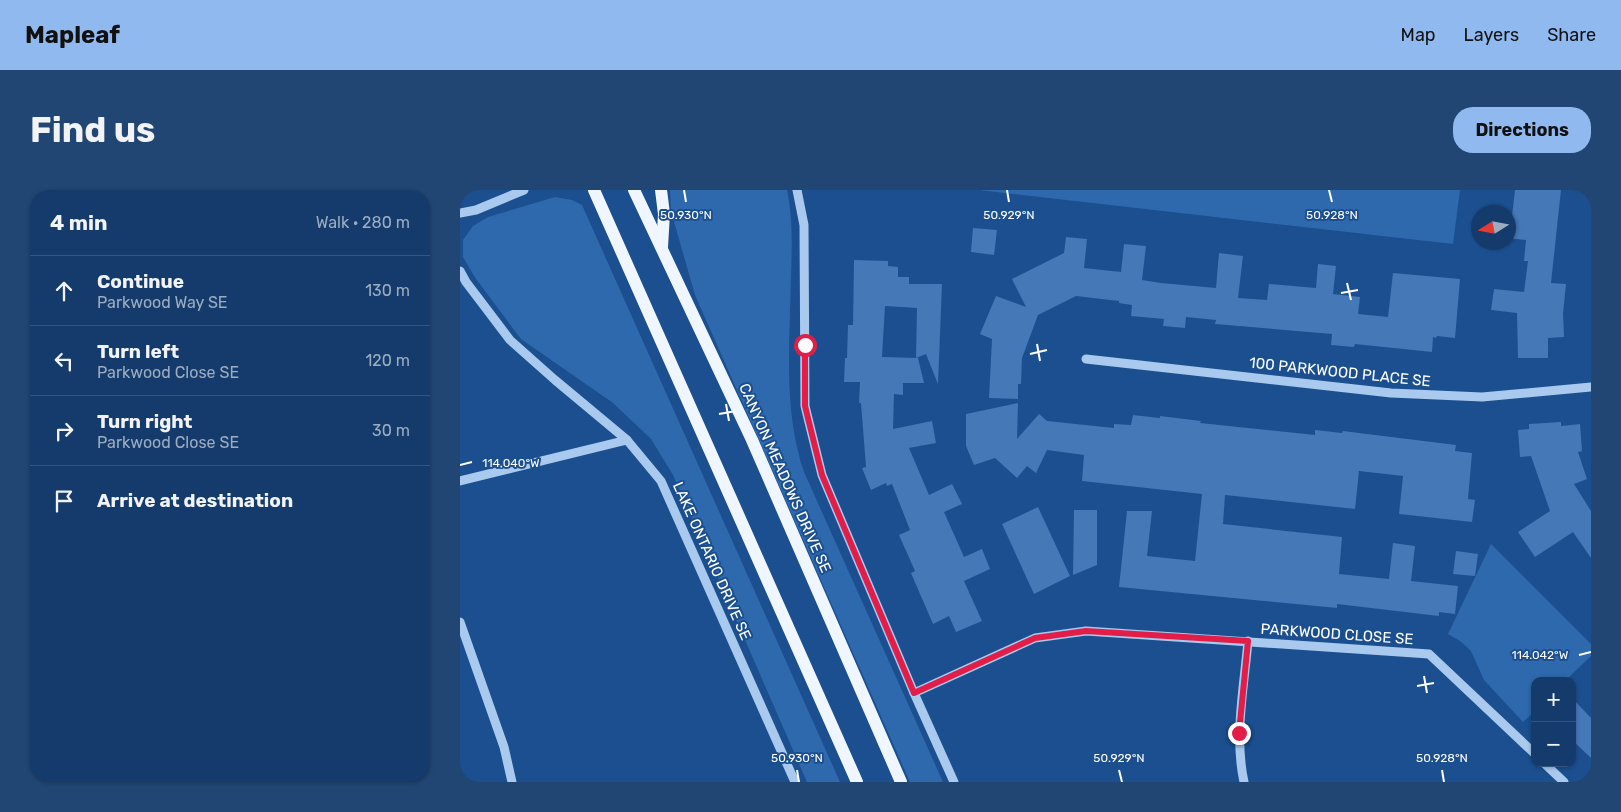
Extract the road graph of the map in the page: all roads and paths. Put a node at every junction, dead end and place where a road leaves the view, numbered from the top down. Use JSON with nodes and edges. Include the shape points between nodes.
{"nodes":[{"id":1,"x":464,"y":190,"type":"edge"},
{"id":2,"x":524,"y":190,"type":"edge"},
{"id":3,"x":594,"y":190,"type":"edge"},
{"id":4,"x":634,"y":190,"type":"edge"},
{"id":5,"x":661,"y":190,"type":"edge"},
{"id":6,"x":797,"y":190,"type":"edge"},
{"id":7,"x":460,"y":193,"type":"edge"},
{"id":8,"x":460,"y":213,"type":"edge"},
{"id":9,"x":661,"y":249,"type":"junction"},
{"id":10,"x":460,"y":272,"type":"edge"},
{"id":11,"x":1086,"y":359,"type":"dead end"},
{"id":12,"x":1591,"y":387,"type":"edge"},
{"id":13,"x":627,"y":440,"type":"junction"},
{"id":14,"x":460,"y":481,"type":"edge"},
{"id":15,"x":460,"y":622,"type":"edge"},
{"id":16,"x":1248,"y":641,"type":"junction"},
{"id":17,"x":914,"y":693,"type":"junction"},
{"id":18,"x":1531,"y":750,"type":"edge"},
{"id":19,"x":1548,"y":767,"type":"edge"},
{"id":20,"x":512,"y":782,"type":"edge"},
{"id":21,"x":795,"y":782,"type":"edge"},
{"id":22,"x":856,"y":782,"type":"edge"},
{"id":23,"x":901,"y":782,"type":"edge"},
{"id":24,"x":954,"y":782,"type":"edge"},
{"id":25,"x":1244,"y":782,"type":"edge"},
{"id":26,"x":1564,"y":782,"type":"edge"}],
"edges":[{"from":1,"to":7,"type":"street"},
{"from":2,"to":8,"type":"street","via":[[476,210]]},
{"from":3,"to":22,"type":"main road"},
{"from":4,"to":9,"type":"main road","name":"CANYON MEADOWS DRIVE SE"},
{"from":5,"to":9,"type":"main road","via":[[664,214]]},
{"from":6,"to":17,"type":"street","via":[[804,226],[805,406],[822,475]]},
{"from":9,"to":23,"type":"main road","name":"CANYON MEADOWS DRIVE SE","via":[[752,440]]},
{"from":10,"to":13,"type":"street","name":"LAKE ONTARIO DRIVE SE","via":[[510,340]]},
{"from":11,"to":12,"type":"street","name":"100 PARKWOOD PLACE SE","via":[[1391,393],[1482,397]]},
{"from":13,"to":14,"type":"street"},
{"from":13,"to":21,"type":"street","name":"LAKE ONTARIO DRIVE SE","via":[[661,481]]},
{"from":15,"to":20,"type":"street","via":[[504,747]]},
{"from":16,"to":17,"type":"street","name":"PARKWOOD CLOSE SE","via":[[1086,631],[1035,638]]},
{"from":16,"to":18,"type":"street","name":"PARKWOOD CLOSE SE","via":[[1430,654]]},
{"from":16,"to":25,"type":"street","name":"PARKWOOD CLOSE SE","via":[[1239,733]]},
{"from":17,"to":24,"type":"street"},
{"from":19,"to":26,"type":"street"}]}
